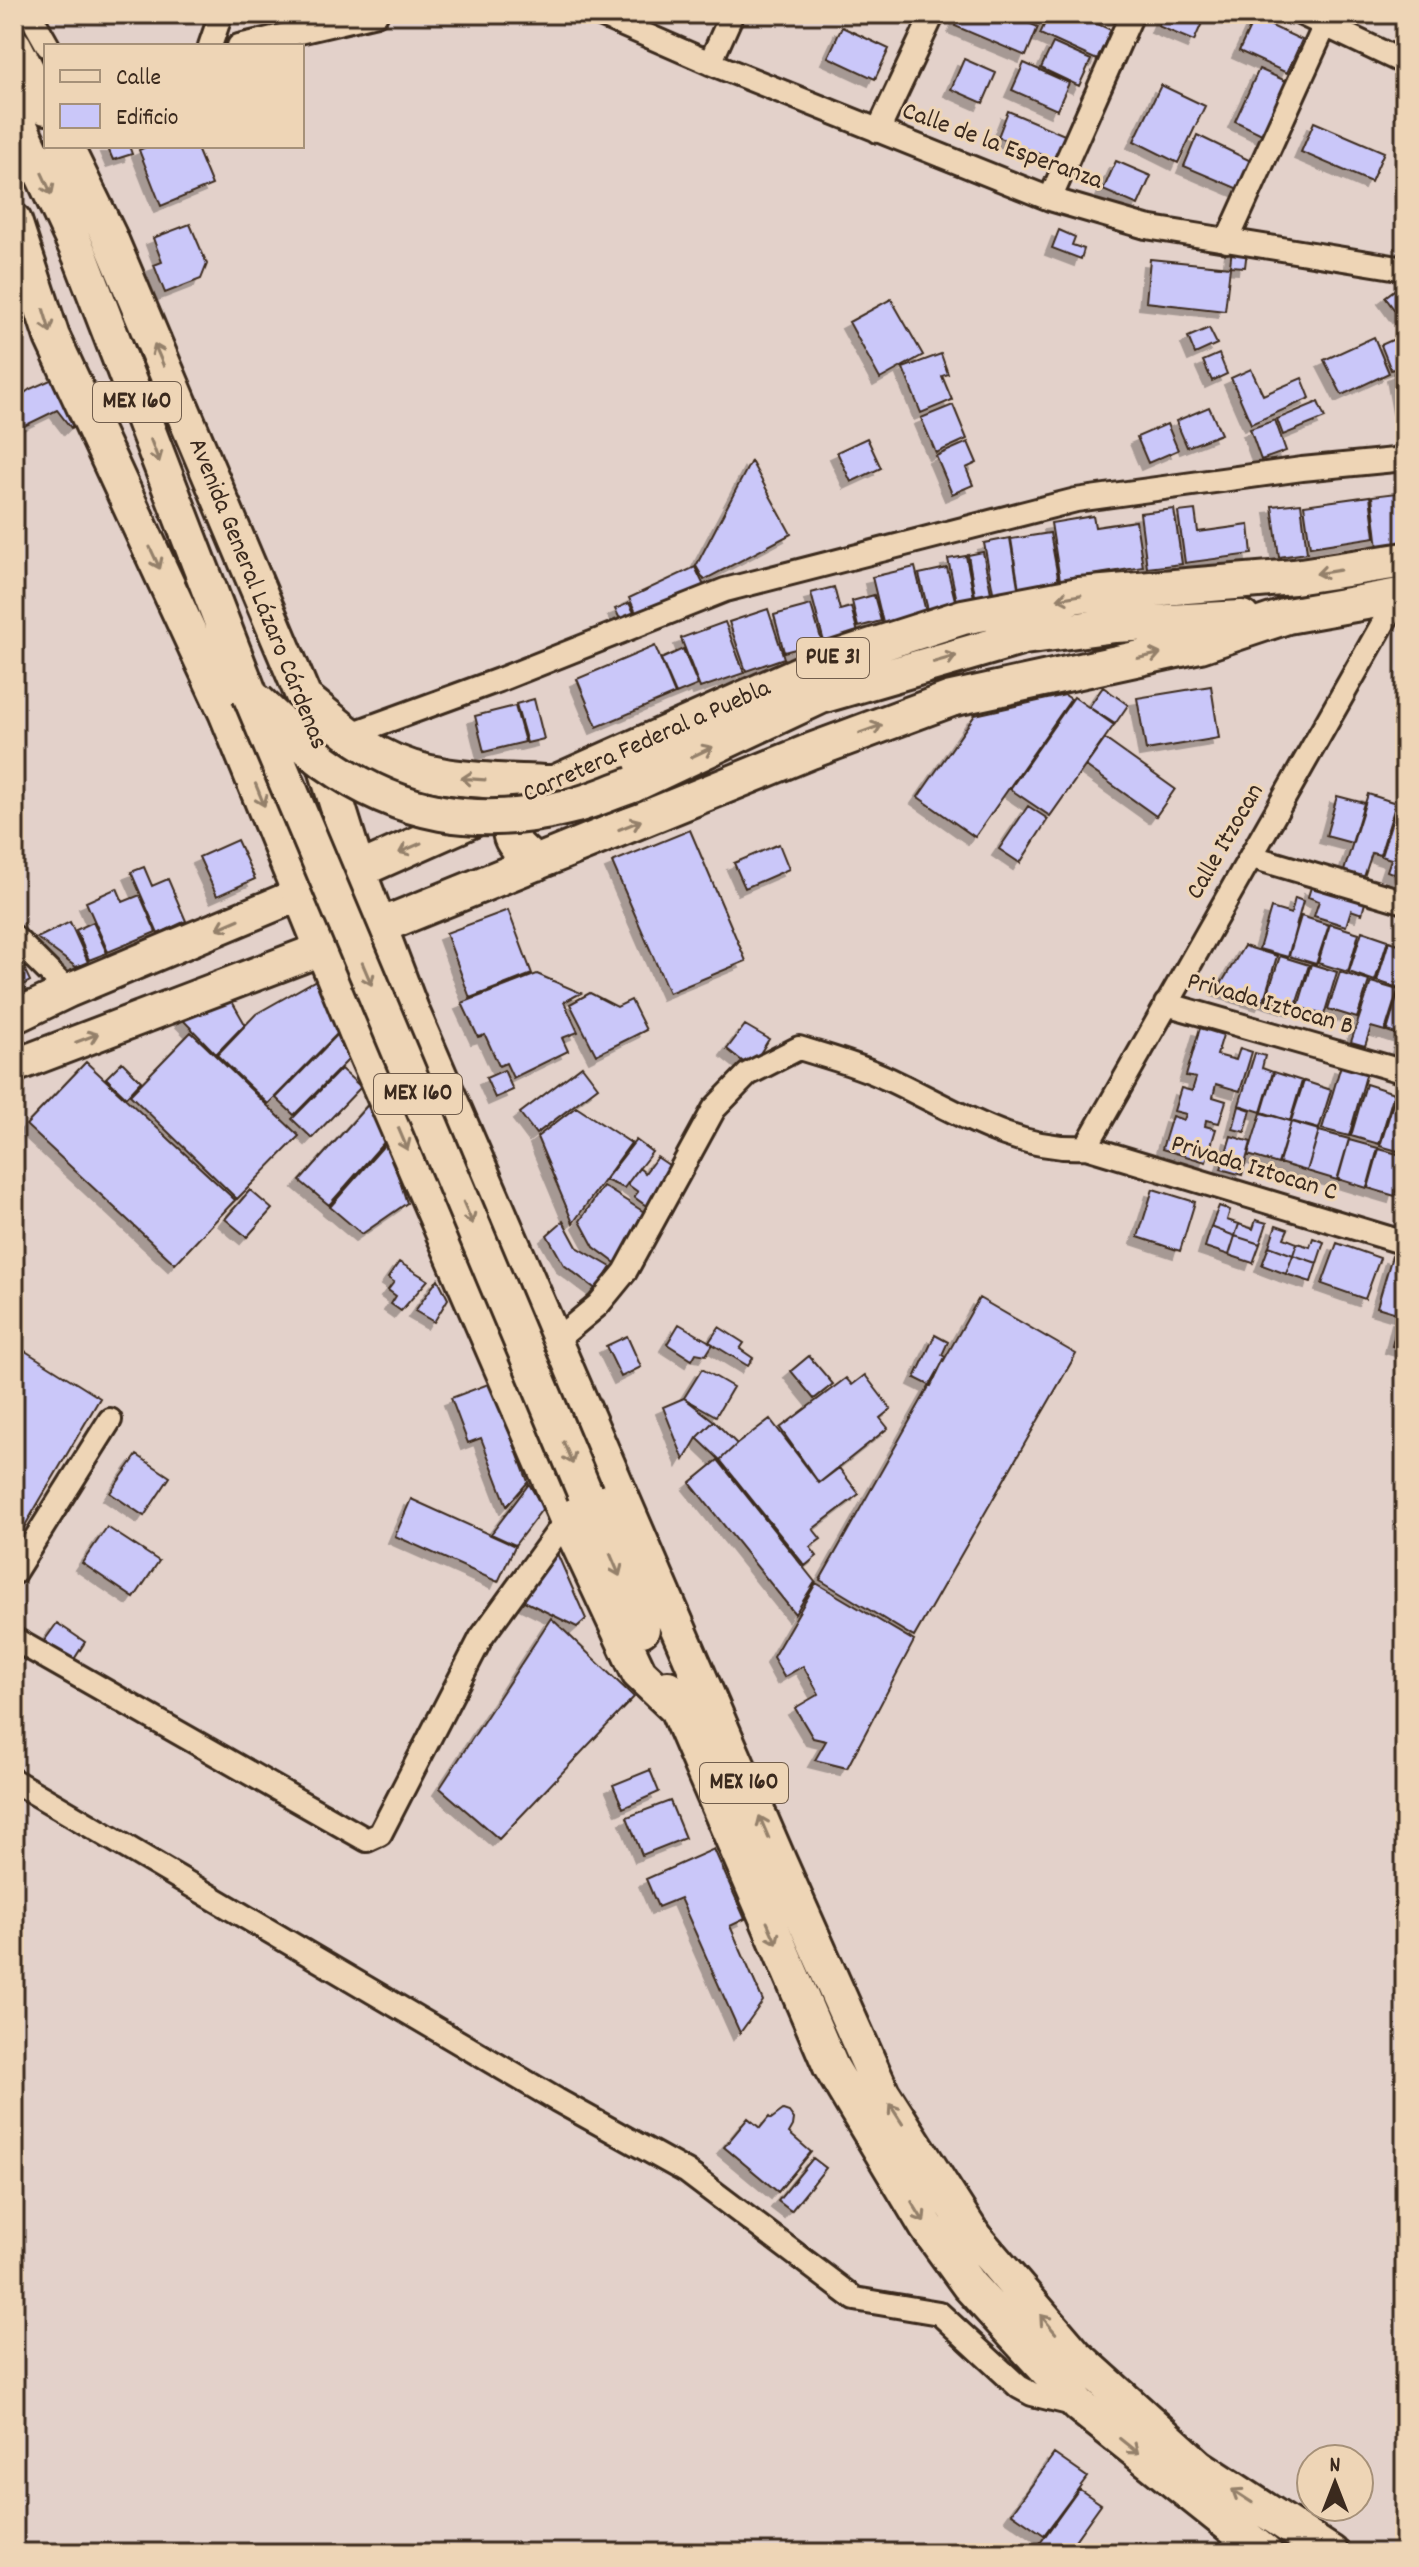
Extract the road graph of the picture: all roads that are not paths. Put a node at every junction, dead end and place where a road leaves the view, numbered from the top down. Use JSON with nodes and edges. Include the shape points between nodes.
{"nodes":[{"id":1,"x":30,"y":14,"type":"edge"},
{"id":2,"x":221,"y":14,"type":"edge"},
{"id":3,"x":376,"y":14,"type":"edge"},
{"id":4,"x":598,"y":14,"type":"edge"},
{"id":5,"x":732,"y":14,"type":"edge"},
{"id":6,"x":933,"y":14,"type":"edge"},
{"id":7,"x":1132,"y":14,"type":"edge"},
{"id":8,"x":1302,"y":14,"type":"edge"},
{"id":9,"x":1328,"y":20,"type":"edge"},
{"id":10,"x":211,"y":44,"type":"edge"},
{"id":11,"x":248,"y":44,"type":"edge"},
{"id":12,"x":34,"y":59,"type":"edge"},
{"id":13,"x":710,"y":63,"type":"junction"},
{"id":14,"x":1405,"y":63,"type":"edge"},
{"id":15,"x":44,"y":99,"type":"edge"},
{"id":16,"x":14,"y":113,"type":"edge"},
{"id":17,"x":878,"y":131,"type":"junction"},
{"id":18,"x":66,"y":148,"type":"edge"},
{"id":19,"x":1050,"y":199,"type":"junction"},
{"id":20,"x":14,"y":221,"type":"edge"},
{"id":21,"x":1227,"y":241,"type":"junction"},
{"id":22,"x":1405,"y":269,"type":"edge"},
{"id":23,"x":1405,"y":459,"type":"edge"},
{"id":24,"x":1398,"y":561,"type":"edge"},
{"id":25,"x":1401,"y":596,"type":"edge"},
{"id":26,"x":1287,"y":616,"type":"junction"},
{"id":27,"x":300,"y":689,"type":"junction"},
{"id":28,"x":238,"y":703,"type":"junction"},
{"id":29,"x":351,"y":734,"type":"junction"},
{"id":30,"x":551,"y":784,"type":"junction"},
{"id":31,"x":514,"y":801,"type":"junction"},
{"id":32,"x":584,"y":844,"type":"junction"},
{"id":33,"x":1252,"y":857,"type":"junction"},
{"id":34,"x":536,"y":863,"type":"junction"},
{"id":35,"x":358,"y":871,"type":"junction"},
{"id":36,"x":300,"y":894,"type":"junction"},
{"id":37,"x":1405,"y":902,"type":"edge"},
{"id":38,"x":379,"y":926,"type":"junction"},
{"id":39,"x":14,"y":937,"type":"edge"},
{"id":40,"x":324,"y":948,"type":"junction"},
{"id":41,"x":68,"y":991,"type":"junction"},
{"id":42,"x":1166,"y":1004,"type":"junction"},
{"id":43,"x":411,"y":1010,"type":"junction"},
{"id":44,"x":14,"y":1017,"type":"edge"},
{"id":45,"x":357,"y":1033,"type":"junction"},
{"id":46,"x":14,"y":1066,"type":"edge"},
{"id":47,"x":1405,"y":1072,"type":"edge"},
{"id":48,"x":1086,"y":1147,"type":"junction"},
{"id":49,"x":1405,"y":1243,"type":"edge"},
{"id":50,"x":555,"y":1341,"type":"junction"},
{"id":51,"x":110,"y":1420,"type":"dead end"},
{"id":52,"x":576,"y":1506,"type":"junction"},
{"id":53,"x":14,"y":1573,"type":"edge"},
{"id":54,"x":14,"y":1639,"type":"edge"},
{"id":55,"x":14,"y":1781,"type":"edge"},
{"id":56,"x":779,"y":1862,"type":"junction"},
{"id":57,"x":747,"y":1878,"type":"junction"},
{"id":58,"x":1079,"y":2405,"type":"junction"},
{"id":59,"x":1279,"y":2519,"type":"junction"},
{"id":60,"x":1260,"y":2551,"type":"edge"},
{"id":61,"x":1331,"y":2553,"type":"edge"}],
"edges":[{"from":1,"to":12,"type":"street"},
{"from":2,"to":10,"type":"street"},
{"from":3,"to":11,"type":"street"},
{"from":4,"to":13,"type":"street","name":"Calle de la Esperanza"},
{"from":5,"to":13,"type":"street"},
{"from":6,"to":17,"type":"street"},
{"from":7,"to":19,"type":"street"},
{"from":8,"to":9,"type":"street"},
{"from":9,"to":14,"type":"street"},
{"from":9,"to":21,"type":"street"},
{"from":12,"to":15,"type":"main road"},
{"from":13,"to":17,"type":"street","name":"Calle de la Esperanza"},
{"from":16,"to":28,"type":"main road","name":"Avenida General Lázaro Cárdenas","number":"MEX 160","one_way":true,"via":[[80,255]]},
{"from":17,"to":19,"type":"street","name":"Calle de la Esperanza"},
{"from":27,"to":18,"type":"main road","name":"Avenida General Lázaro Cárdenas","number":"MEX 160","one_way":true,"via":[[109,236]]},
{"from":19,"to":21,"type":"street","name":"Calle de la Esperanza","via":[[1146,227]]},
{"from":20,"to":28,"type":"main road","one_way":true,"via":[[52,337]]},
{"from":21,"to":22,"type":"street","name":"Calle de la Esperanza"},
{"from":23,"to":29,"type":"street","via":[[1076,500],[725,590]]},
{"from":24,"to":25,"type":"street"},
{"from":24,"to":30,"type":"main road","name":"Carretera Federal a Puebla","number":"PUE 31","one_way":true,"via":[[1294,577],[1079,595],[963,617],[835,658]]},
{"from":25,"to":26,"type":"main road"},
{"from":25,"to":33,"type":"street","name":"Calle Itzocan"},
{"from":28,"to":26,"type":"main road","one_way":true,"bridge":true,"via":[[371,791],[422,811],[500,818],[571,806],[632,785],[821,696],[1024,637],[1115,625]]},
{"from":32,"to":26,"type":"main road","one_way":true,"via":[[951,699],[1200,645]]},
{"from":27,"to":28,"type":"main road"},
{"from":27,"to":29,"type":"main road"},
{"from":27,"to":35,"type":"main road","name":"Avenida General Lázaro Cárdenas","number":"MEX 160"},
{"from":28,"to":36,"type":"main road","one_way":true},
{"from":28,"to":52,"type":"main road","number":"MEX 160","one_way":true,"bridge":true},
{"from":30,"to":29,"type":"main road","one_way":true,"via":[[430,773],[377,754]]},
{"from":30,"to":31,"type":"main road","name":"Carretera Federal a Puebla","number":"PUE 31"},
{"from":30,"to":32,"type":"main road","via":[[580,795],[589,824]]},
{"from":31,"to":34,"type":"main road","via":[[507,826],[511,841]]},
{"from":31,"to":35,"type":"main road","name":"Carretera Federal a Puebla","number":"PUE 31","one_way":true},
{"from":32,"to":34,"type":"main road"},
{"from":33,"to":37,"type":"street"},
{"from":33,"to":42,"type":"street","name":"Calle Itzocan"},
{"from":34,"to":38,"type":"main road"},
{"from":35,"to":36,"type":"main road","name":"Carretera Federal a Puebla","number":"PUE 31"},
{"from":35,"to":38,"type":"main road","number":"MEX 160"},
{"from":36,"to":40,"type":"main road"},
{"from":36,"to":41,"type":"main road","name":"Carretera Federal a Puebla","number":"PUE 31","one_way":true},
{"from":38,"to":40,"type":"main road"},
{"from":38,"to":43,"type":"main road","number":"MEX 160"},
{"from":39,"to":41,"type":"street"},
{"from":40,"to":45,"type":"main road"},
{"from":46,"to":40,"type":"main road","one_way":true},
{"from":41,"to":44,"type":"main road","name":"Carretera Federal a Puebla","number":"PUE 31"},
{"from":42,"to":47,"type":"street","name":"Privada Iztocan B"},
{"from":42,"to":48,"type":"street","name":"Calle Itzocan"},
{"from":43,"to":45,"type":"main road"},
{"from":43,"to":50,"type":"main road","number":"MEX 160"},
{"from":45,"to":52,"type":"main road","one_way":true},
{"from":48,"to":49,"type":"street","name":"Privada Iztocan C"},
{"from":48,"to":50,"type":"street","name":"Privada Iztocan C","via":[[1061,1148],[985,1127],[883,1076],[799,1048],[748,1074],[714,1109],[625,1272],[598,1305]]},
{"from":56,"to":50,"type":"main road","number":"MEX 160","one_way":true},
{"from":51,"to":53,"type":"street"},
{"from":52,"to":54,"type":"street","via":[[481,1638],[380,1834],[367,1840]]},
{"from":52,"to":57,"type":"main road","number":"MEX 160","one_way":true,"via":[[676,1708]]},
{"from":55,"to":58,"type":"street","via":[[687,2172],[855,2299],[939,2313],[1019,2387]]},
{"from":56,"to":57,"type":"main road"},
{"from":59,"to":56,"type":"main road","number":"MEX 160","one_way":true,"via":[[1199,2467],[1075,2355],[974,2237],[882,2093]]},
{"from":57,"to":58,"type":"main road","number":"MEX 160","one_way":true,"via":[[831,2067],[927,2227],[969,2285]]},
{"from":58,"to":60,"type":"main road","number":"MEX 160","one_way":true},
{"from":59,"to":60,"type":"main road"},
{"from":59,"to":61,"type":"main road","number":"MEX 160"}]}
